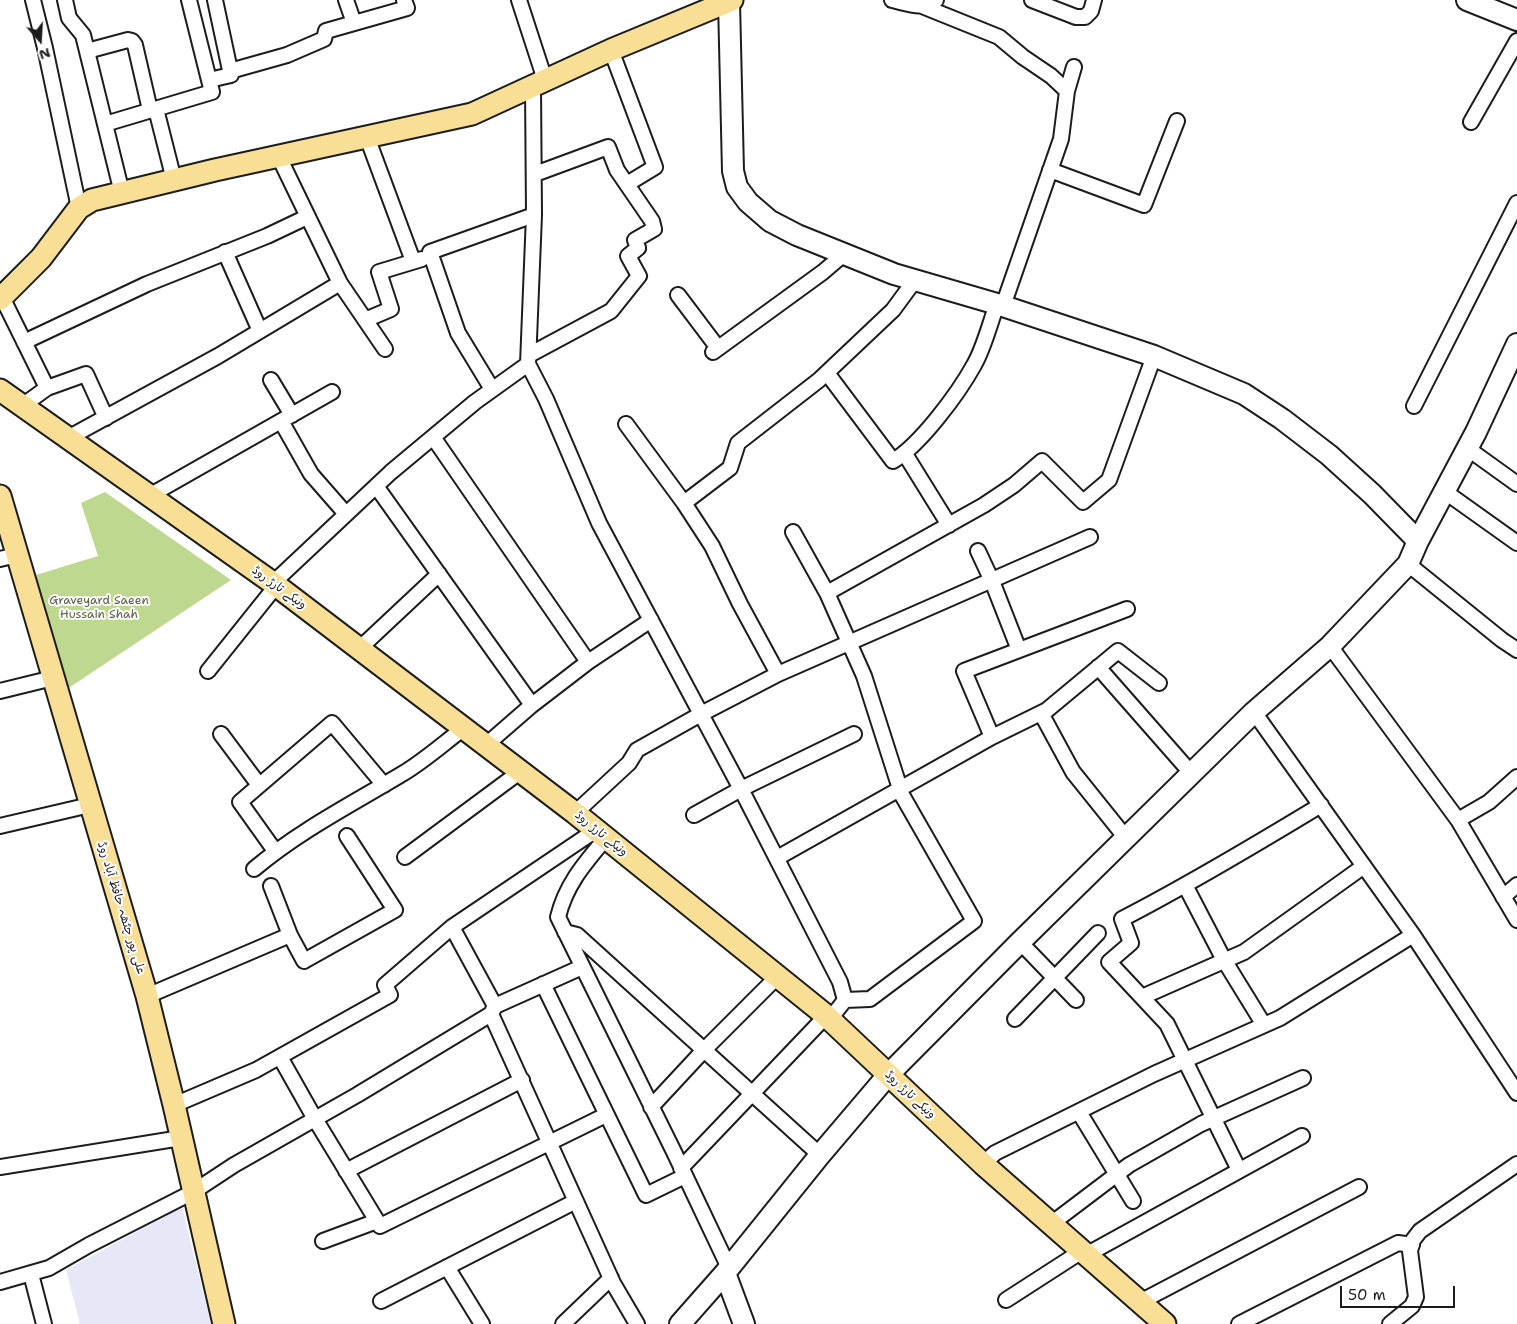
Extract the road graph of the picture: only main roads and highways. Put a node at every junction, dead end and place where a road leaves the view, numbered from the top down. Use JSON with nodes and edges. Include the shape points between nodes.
{"nodes":[{"id":1,"x":1467,"y":0,"type":"edge"},
{"id":2,"x":731,"y":1,"type":"edge"},
{"id":3,"x":1517,"y":20,"type":"edge"},
{"id":4,"x":3,"y":291,"type":"edge"},
{"id":5,"x":1515,"y":356,"type":"edge"},
{"id":6,"x":0,"y":390,"type":"edge"},
{"id":7,"x":0,"y":496,"type":"edge"},
{"id":8,"x":1418,"y":541,"type":"junction"},
{"id":9,"x":9,"y":557,"type":"edge"},
{"id":10,"x":888,"y":1075,"type":"junction"},
{"id":11,"x":727,"y":1270,"type":"junction"},
{"id":12,"x":224,"y":1324,"type":"edge"},
{"id":13,"x":680,"y":1324,"type":"edge"},
{"id":14,"x":744,"y":1324,"type":"edge"},
{"id":15,"x":1164,"y":1324,"type":"edge"}],
"edges":[{"from":1,"to":3,"type":"main road"},
{"from":2,"to":4,"type":"main road","via":[[611,50],[472,114],[92,200],[79,208],[41,258]]},
{"from":2,"to":8,"type":"main road","via":[[733,171],[737,187],[748,202],[770,221],[894,274],[1154,356],[1244,394],[1329,455]]},
{"from":5,"to":8,"type":"main road"},
{"from":6,"to":10,"type":"main road","name":"ونیکے تارڑ روڈ","via":[[275,585],[575,813],[828,1017]]},
{"from":7,"to":9,"type":"main road","name":"علی پور چٹھہ حافظ آباد روڈ"},
{"from":8,"to":10,"type":"main road","via":[[1408,564],[1330,646],[1254,712]]},
{"from":9,"to":12,"type":"main road","name":"علی پور چٹھہ حافظ آباد روڈ","via":[[53,678],[147,996]]},
{"from":10,"to":11,"type":"main road"},
{"from":10,"to":15,"type":"main road","name":"ونیکے تارڑ روڈ"},
{"from":11,"to":13,"type":"main road"},
{"from":11,"to":14,"type":"main road"}]}
